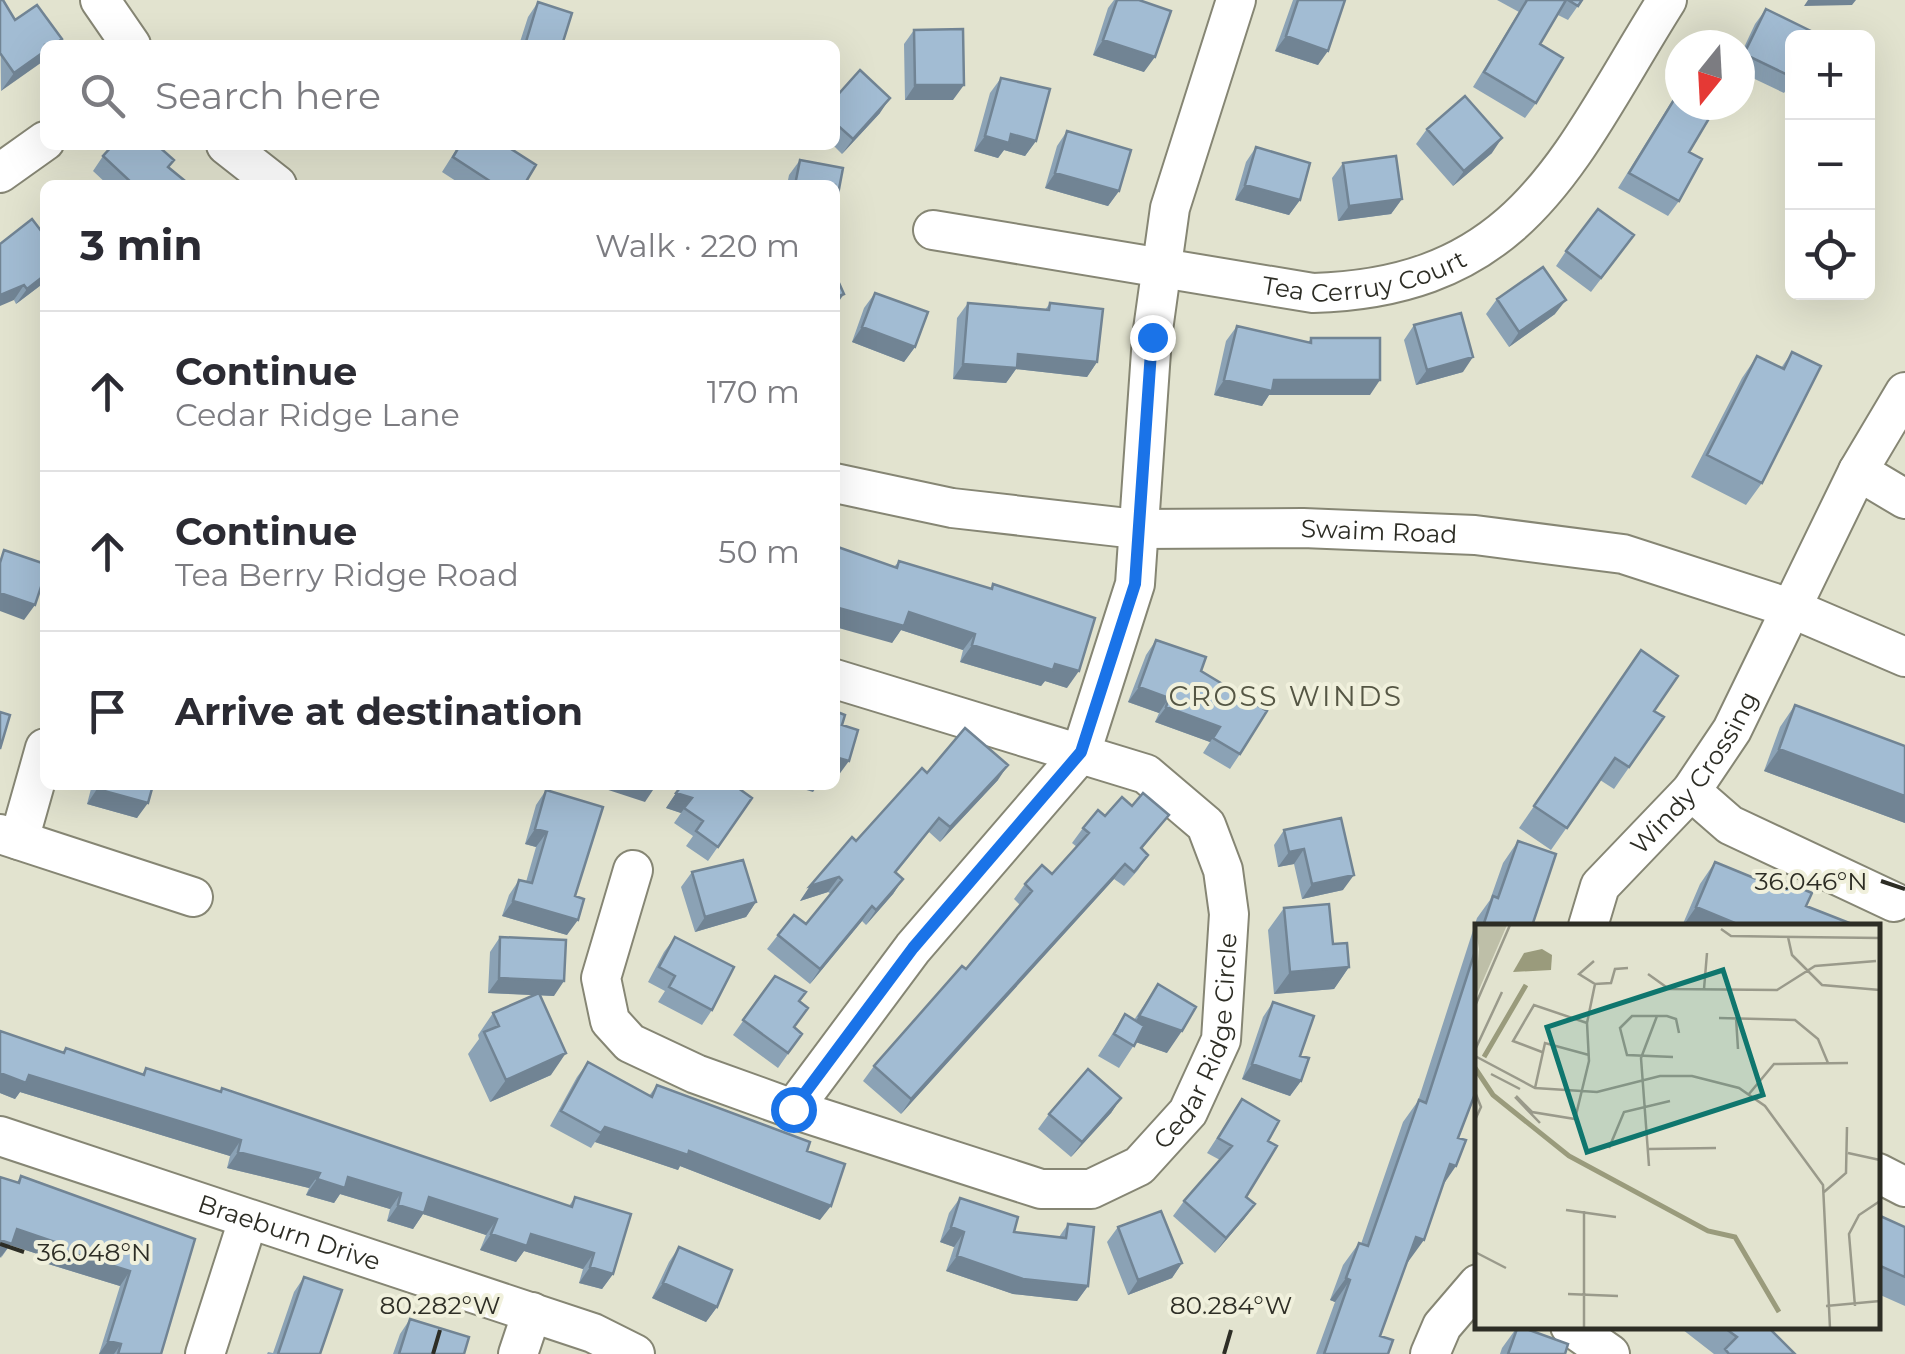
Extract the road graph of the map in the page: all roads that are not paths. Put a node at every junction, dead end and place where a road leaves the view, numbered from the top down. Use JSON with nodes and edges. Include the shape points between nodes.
{"nodes":[{"id":1,"x":100,"y":0,"type":"edge"},
{"id":2,"x":1236,"y":0,"type":"edge"},
{"id":3,"x":1667,"y":0,"type":"edge"},
{"id":4,"x":128,"y":40,"type":"edge"},
{"id":5,"x":40,"y":144,"type":"edge"},
{"id":6,"x":232,"y":150,"type":"edge"},
{"id":7,"x":0,"y":173,"type":"edge"},
{"id":8,"x":271,"y":180,"type":"edge"},
{"id":9,"x":933,"y":230,"type":"dead end"},
{"id":10,"x":1162,"y":268,"type":"junction"},
{"id":11,"x":1905,"y":392,"type":"edge"},
{"id":12,"x":1858,"y":471,"type":"junction"},
{"id":13,"x":840,"y":484,"type":"edge"},
{"id":14,"x":1905,"y":499,"type":"edge"},
{"id":15,"x":1137,"y":529,"type":"junction"},
{"id":16,"x":1793,"y":609,"type":"junction"},
{"id":17,"x":1905,"y":657,"type":"edge"},
{"id":18,"x":840,"y":680,"type":"edge"},
{"id":19,"x":1081,"y":752,"type":"junction"},
{"id":20,"x":40,"y":761,"type":"edge"},
{"id":21,"x":1691,"y":791,"type":"junction"},
{"id":22,"x":10,"y":837,"type":"edge"},
{"id":23,"x":632,"y":870,"type":"dead end"},
{"id":24,"x":193,"y":897,"type":"dead end"},
{"id":25,"x":1894,"y":902,"type":"dead end"},
{"id":26,"x":1589,"y":924,"type":"edge"},
{"id":27,"x":793,"y":1109,"type":"junction"},
{"id":28,"x":0,"y":1136,"type":"edge"},
{"id":29,"x":1880,"y":1174,"type":"edge"},
{"id":30,"x":1905,"y":1187,"type":"edge"},
{"id":31,"x":248,"y":1220,"type":"junction"},
{"id":32,"x":1475,"y":1288,"type":"edge"},
{"id":33,"x":532,"y":1312,"type":"junction"},
{"id":34,"x":1574,"y":1329,"type":"edge"},
{"id":35,"x":205,"y":1354,"type":"edge"},
{"id":36,"x":518,"y":1354,"type":"edge"},
{"id":37,"x":635,"y":1354,"type":"edge"},
{"id":38,"x":1430,"y":1354,"type":"edge"},
{"id":39,"x":1610,"y":1354,"type":"edge"}],
"edges":[{"from":1,"to":4,"type":"street"},
{"from":2,"to":10,"type":"street","via":[[1170,208]]},
{"from":3,"to":10,"type":"street","name":"Tea Cerruy Court","via":[[1571,156],[1525,216],[1424,278],[1363,292],[1313,293]]},
{"from":5,"to":7,"type":"street"},
{"from":6,"to":8,"type":"street"},
{"from":9,"to":10,"type":"street","name":"Tea Cerruy Court"},
{"from":10,"to":15,"type":"street"},
{"from":11,"to":12,"type":"street","name":"Windy Crossing"},
{"from":12,"to":14,"type":"street"},
{"from":12,"to":16,"type":"street","name":"Windy Crossing"},
{"from":13,"to":15,"type":"street","name":"Swaim Road","via":[[952,508]]},
{"from":15,"to":16,"type":"street","name":"Swaim Road","via":[[1475,535],[1623,554]]},
{"from":15,"to":19,"type":"street","via":[[1135,584]]},
{"from":16,"to":17,"type":"street","name":"Swaim Road"},
{"from":16,"to":21,"type":"street","name":"Windy Crossing","via":[[1732,730]]},
{"from":18,"to":19,"type":"street","name":"Cedar Ridge Circle"},
{"from":19,"to":27,"type":"street","via":[[913,948]]},
{"from":19,"to":27,"type":"street","name":"Cedar Ridge Circle","via":[[1146,774],[1206,824],[1223,870],[1229,961],[1221,1040],[1188,1112],[1139,1166],[1091,1189],[1041,1189]]},
{"from":20,"to":22,"type":"street"},
{"from":21,"to":25,"type":"street","via":[[1730,825]]},
{"from":21,"to":26,"type":"street","name":"Windy Crossing","via":[[1600,886]]},
{"from":22,"to":24,"type":"street"},
{"from":23,"to":27,"type":"street","name":"Cedar Ridge Circle","via":[[602,978],[610,1020],[630,1043]]},
{"from":28,"to":31,"type":"street","name":"Braeburn Drive"},
{"from":29,"to":30,"type":"street"},
{"from":31,"to":33,"type":"street","name":"Braeburn Drive"},
{"from":31,"to":35,"type":"street"},
{"from":32,"to":38,"type":"street","via":[[1442,1326]]},
{"from":33,"to":36,"type":"street"},
{"from":33,"to":37,"type":"street","name":"Braeburn Drive"},
{"from":34,"to":39,"type":"street"}]}
